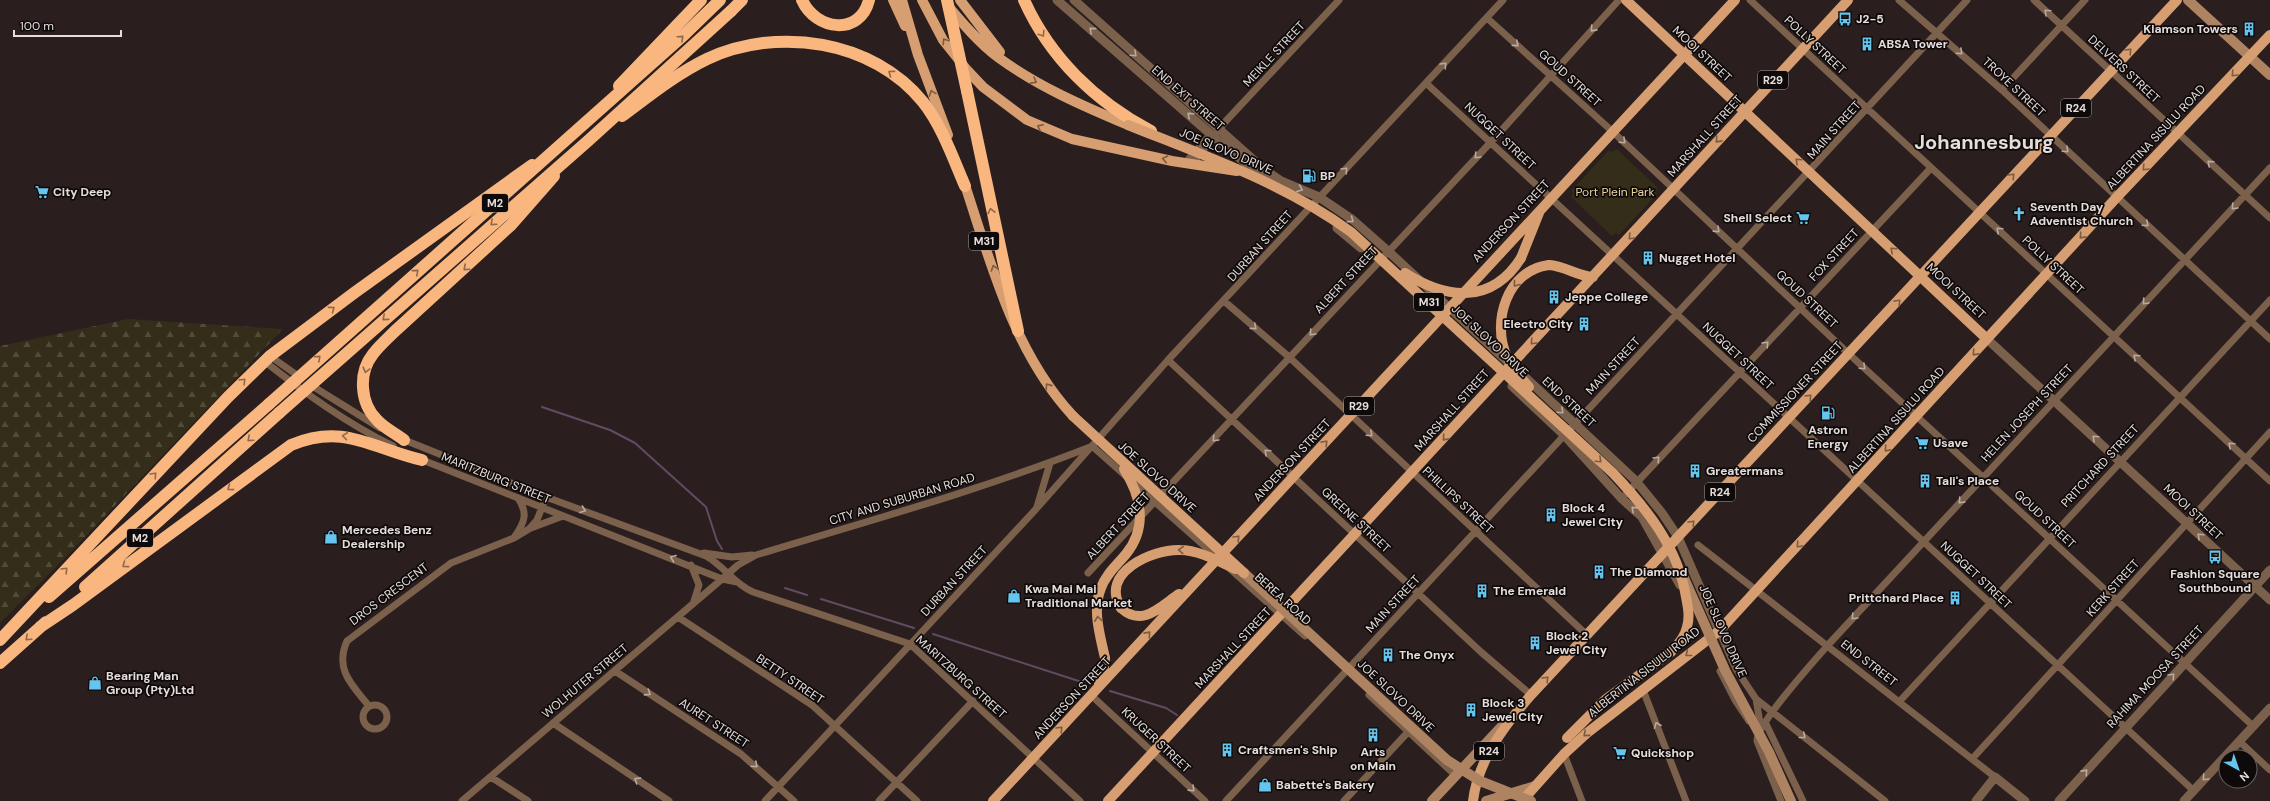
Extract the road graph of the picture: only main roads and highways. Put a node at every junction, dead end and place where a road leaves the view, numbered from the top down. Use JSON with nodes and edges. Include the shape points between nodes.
{"nodes":[{"id":1,"x":701,"y":0,"type":"edge"},
{"id":2,"x":720,"y":0,"type":"edge"},
{"id":3,"x":742,"y":0,"type":"edge"},
{"id":4,"x":802,"y":0,"type":"edge"},
{"id":5,"x":869,"y":0,"type":"edge"},
{"id":6,"x":893,"y":0,"type":"edge"},
{"id":7,"x":902,"y":0,"type":"edge"},
{"id":8,"x":922,"y":0,"type":"edge"},
{"id":9,"x":942,"y":0,"type":"edge"},
{"id":10,"x":947,"y":0,"type":"edge"},
{"id":11,"x":960,"y":0,"type":"edge"},
{"id":12,"x":1024,"y":0,"type":"edge"},
{"id":13,"x":1626,"y":0,"type":"edge"},
{"id":14,"x":1735,"y":0,"type":"edge"},
{"id":15,"x":1848,"y":0,"type":"edge"},
{"id":16,"x":2176,"y":0,"type":"edge"},
{"id":17,"x":2188,"y":0,"type":"edge"},
{"id":18,"x":2270,"y":35,"type":"edge"},
{"id":19,"x":918,"y":54,"type":"junction"},
{"id":20,"x":1683,"y":54,"type":"junction"},
{"id":21,"x":2250,"y":56,"type":"junction"},
{"id":22,"x":1014,"y":68,"type":"junction"},
{"id":23,"x":2270,"y":75,"type":"edge"},
{"id":24,"x":1744,"y":111,"type":"junction"},
{"id":25,"x":578,"y":129,"type":"junction"},
{"id":26,"x":589,"y":140,"type":"junction"},
{"id":27,"x":560,"y":145,"type":"junction"},
{"id":28,"x":1181,"y":147,"type":"junction"},
{"id":29,"x":569,"y":158,"type":"junction"},
{"id":30,"x":1259,"y":175,"type":"road end"},
{"id":31,"x":965,"y":186,"type":"junction"},
{"id":32,"x":1540,"y":210,"type":"junction"},
{"id":33,"x":1382,"y":256,"type":"junction"},
{"id":34,"x":1922,"y":276,"type":"junction"},
{"id":35,"x":1593,"y":277,"type":"junction"},
{"id":36,"x":1018,"y":331,"type":"junction"},
{"id":37,"x":1987,"y":339,"type":"junction"},
{"id":38,"x":1556,"y":419,"type":"junction"},
{"id":39,"x":404,"y":440,"type":"road end"},
{"id":40,"x":1116,"y":458,"type":"junction"},
{"id":41,"x":422,"y":460,"type":"road end"},
{"id":42,"x":1669,"y":553,"type":"junction"},
{"id":43,"x":1244,"y":573,"type":"junction"},
{"id":44,"x":1194,"y":584,"type":"junction"},
{"id":45,"x":40,"y":627,"type":"junction"},
{"id":46,"x":0,"y":640,"type":"edge"},
{"id":47,"x":0,"y":663,"type":"edge"},
{"id":48,"x":1094,"y":694,"type":"junction"},
{"id":49,"x":1519,"y":708,"type":"junction"},
{"id":50,"x":1564,"y":754,"type":"junction"},
{"id":51,"x":1535,"y":786,"type":"junction"},
{"id":52,"x":996,"y":798,"type":"edge"},
{"id":53,"x":1108,"y":801,"type":"edge"},
{"id":54,"x":1432,"y":801,"type":"edge"},
{"id":55,"x":1473,"y":801,"type":"edge"},
{"id":56,"x":1486,"y":801,"type":"edge"},
{"id":57,"x":1522,"y":801,"type":"edge"},
{"id":58,"x":1531,"y":801,"type":"edge"},
{"id":59,"x":1792,"y":801,"type":"edge"}],
"edges":[{"from":1,"to":25,"type":"highway","bridge":true},
{"from":25,"to":2,"type":"highway","number":"M2","one_way":true,"bridge":true},
{"from":3,"to":26,"type":"highway","number":"M2","bridge":true},
{"from":4,"to":5,"type":"highway","via":[[807,11],[829,25],[848,23],[857,18],[864,12]]},
{"from":6,"to":19,"type":"main road","number":"M31"},
{"from":7,"to":19,"type":"main road"},
{"from":30,"to":8,"type":"main road","one_way":true,"via":[[1072,139],[1027,120],[983,87],[967,70],[943,40]]},
{"from":9,"to":22,"type":"main road","name":"JOE SLOVO DRIVE","number":"M31","via":[[981,41]]},
{"from":36,"to":10,"type":"highway","one_way":true,"bridge":true},
{"from":11,"to":22,"type":"main road","via":[[974,21]]},
{"from":12,"to":28,"type":"highway","one_way":true,"bridge":true,"via":[[1042,34],[1060,59],[1090,91],[1118,111]]},
{"from":13,"to":20,"type":"main road","name":"MOOI STREET"},
{"from":14,"to":20,"type":"main road","name":"ANDERSON STREET","number":"R29"},
{"from":15,"to":24,"type":"main road","name":"MARSHALL STREET","number":"R29"},
{"from":34,"to":16,"type":"main road","name":"COMMISSIONER STREET","number":"R24","one_way":true,"via":[[1979,211]]},
{"from":17,"to":21,"type":"main road"},
{"from":18,"to":21,"type":"main road","name":"ALBERTINA SISULU ROAD"},
{"from":31,"to":19,"type":"main road","name":"JOE SLOVO DRIVE","number":"M31","one_way":true},
{"from":20,"to":24,"type":"main road","name":"MOOI STREET"},
{"from":20,"to":32,"type":"main road","name":"ANDERSON STREET","number":"R29"},
{"from":21,"to":23,"type":"main road"},
{"from":21,"to":37,"type":"main road","name":"ALBERTINA SISULU ROAD","one_way":true},
{"from":22,"to":28,"type":"main road","name":"JOE SLOVO DRIVE","number":"M31","one_way":true,"bridge":true,"via":[[1061,96]]},
{"from":34,"to":24,"type":"main road","name":"MOOI STREET","one_way":true},
{"from":24,"to":35,"type":"main road","name":"MARSHALL STREET","number":"R29","one_way":true},
{"from":25,"to":27,"type":"highway","number":"M2","bridge":true},
{"from":26,"to":29,"type":"highway","number":"M2","bridge":true},
{"from":31,"to":26,"type":"highway","one_way":true,"bridge":true,"via":[[932,115],[912,90],[884,68],[827,46],[781,41],[733,49],[696,66],[660,88]]},
{"from":46,"to":27,"type":"highway","number":"M2","one_way":true,"bridge":true},
{"from":46,"to":27,"type":"highway","one_way":true,"bridge":true,"via":[[228,396],[271,356]]},
{"from":28,"to":33,"type":"main road","name":"JOE SLOVO DRIVE","number":"M31","bridge":true,"via":[[1303,200]]},
{"from":29,"to":39,"type":"highway","one_way":true,"bridge":true,"via":[[511,226],[372,355],[365,370],[363,394],[374,417]]},
{"from":29,"to":45,"type":"highway","number":"M2","one_way":true,"bridge":true},
{"from":36,"to":31,"type":"main road","name":"JOE SLOVO DRIVE","number":"M31","one_way":true},
{"from":32,"to":33,"type":"main road","bridge":true,"via":[[1520,258],[1509,274],[1482,290],[1459,294],[1436,290]]},
{"from":44,"to":32,"type":"main road","name":"ANDERSON STREET","number":"R29","one_way":true},
{"from":33,"to":38,"type":"main road","name":"JOE SLOVO DRIVE","number":"M31","bridge":true},
{"from":34,"to":37,"type":"main road","name":"MOOI STREET"},
{"from":42,"to":34,"type":"main road","name":"COMMISSIONER STREET","number":"R24","one_way":true,"via":[[1678,537]]},
{"from":35,"to":38,"type":"main road","one_way":true,"bridge":true,"via":[[1581,276],[1549,265],[1527,272],[1514,285],[1504,305],[1501,328],[1504,350],[1512,366]]},
{"from":35,"to":53,"type":"main road","name":"MARSHALL STREET","number":"R29","one_way":true},
{"from":40,"to":36,"type":"main road","name":"JOE SLOVO DRIVE","number":"M31","one_way":true,"bridge":true,"via":[[1060,402],[1039,373]]},
{"from":37,"to":50,"type":"main road","name":"ALBERTINA SISULU ROAD","one_way":true,"via":[[1719,631],[1610,714]]},
{"from":38,"to":42,"type":"main road","name":"JOE SLOVO DRIVE","number":"M31","one_way":true,"bridge":true,"via":[[1632,493],[1648,513]]},
{"from":40,"to":43,"type":"main road","name":"JOE SLOVO DRIVE","number":"M31","bridge":true},
{"from":48,"to":40,"type":"main road","one_way":true,"bridge":true,"via":[[1103,674],[1105,658],[1098,622],[1098,598],[1110,572],[1133,544],[1141,518],[1135,489]]},
{"from":41,"to":45,"type":"highway","one_way":true,"via":[[342,435],[311,438],[291,446],[73,606]]},
{"from":49,"to":42,"type":"main road","name":"COMMISSIONER STREET","number":"R24","one_way":true},
{"from":42,"to":50,"type":"main road","bridge":true,"via":[[1681,576],[1688,610],[1689,619],[1683,637],[1671,652],[1606,699],[1566,738],[1562,746]]},
{"from":42,"to":59,"type":"main road","name":"JOE SLOVO DRIVE","number":"M31","bridge":true},
{"from":43,"to":44,"type":"main road","one_way":true,"bridge":true,"via":[[1191,551],[1158,552],[1136,562],[1121,577],[1116,598],[1121,608],[1132,616],[1144,617]]},
{"from":43,"to":58,"type":"main road","name":"JOE SLOVO DRIVE","number":"M31","bridge":true,"via":[[1447,760],[1480,781]]},
{"from":48,"to":44,"type":"main road","name":"ANDERSON STREET","number":"R29","one_way":true},
{"from":45,"to":47,"type":"highway","number":"M2","one_way":true},
{"from":52,"to":48,"type":"main road","name":"ANDERSON STREET","number":"R29","one_way":true},
{"from":49,"to":54,"type":"main road","name":"COMMISSIONER STREET"},
{"from":49,"to":55,"type":"main road","number":"R24","via":[[1482,764]]},
{"from":50,"to":51,"type":"main road","name":"ALBERTINA SISULU ROAD"},
{"from":51,"to":56,"type":"main road"},
{"from":51,"to":57,"type":"main road","name":"ALBERTINA SISULU ROAD"}]}
